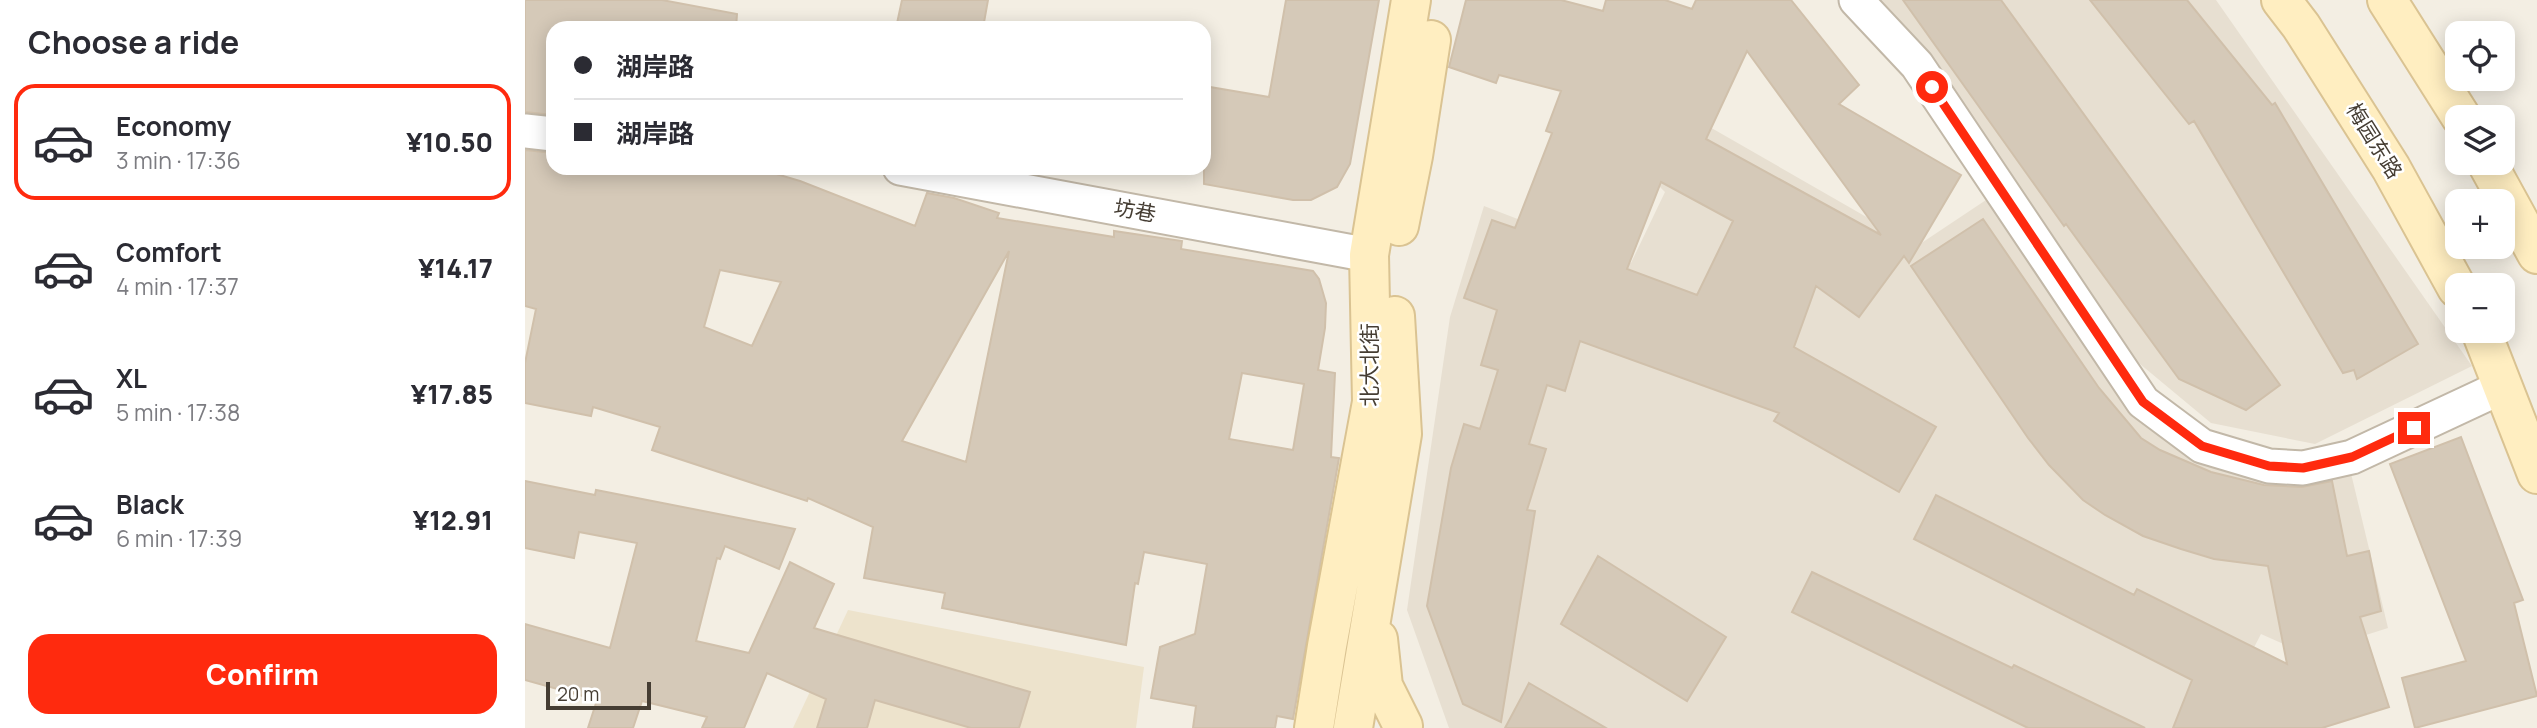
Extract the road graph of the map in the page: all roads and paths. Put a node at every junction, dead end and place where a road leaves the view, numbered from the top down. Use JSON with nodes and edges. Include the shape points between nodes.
{"nodes":[{"id":1,"x":1411,"y":0,"type":"edge"},
{"id":2,"x":1437,"y":0,"type":"edge"},
{"id":3,"x":1856,"y":0,"type":"edge"},
{"id":4,"x":2281,"y":0,"type":"edge"},
{"id":5,"x":2387,"y":0,"type":"edge"},
{"id":6,"x":2453,"y":105,"type":"edge"},
{"id":7,"x":525,"y":131,"type":"edge"},
{"id":8,"x":546,"y":133,"type":"edge"},
{"id":9,"x":938,"y":175,"type":"edge"},
{"id":10,"x":2494,"y":175,"type":"edge"},
{"id":11,"x":2537,"y":254,"type":"edge"},
{"id":12,"x":1369,"y":255,"type":"junction"},
{"id":13,"x":2449,"y":273,"type":"edge"},
{"id":14,"x":2486,"y":343,"type":"edge"},
{"id":15,"x":2504,"y":386,"type":"junction"},
{"id":16,"x":2537,"y":474,"type":"edge"},
{"id":17,"x":1377,"y":582,"type":"junction"},
{"id":18,"x":1404,"y":727,"type":"edge"},
{"id":19,"x":1314,"y":728,"type":"edge"},
{"id":20,"x":1353,"y":728,"type":"edge"}],
"edges":[{"from":1,"to":12,"type":"main road","name":"北大北街"},
{"from":2,"to":17,"type":"main road","name":"北大北街","via":[[1392,260],[1402,434]]},
{"from":3,"to":15,"type":"street","via":[[1917,65],[2143,402],[2202,446],[2269,466],[2303,468],[2352,457]]},
{"from":4,"to":13,"type":"main road","name":"梅园东路","via":[[2391,168]]},
{"from":5,"to":6,"type":"main road"},
{"from":7,"to":8,"type":"street"},
{"from":9,"to":12,"type":"street","name":"坊巷"},
{"from":10,"to":11,"type":"main road"},
{"from":12,"to":19,"type":"main road","name":"北大北街","via":[[1372,402]]},
{"from":14,"to":15,"type":"main road"},
{"from":15,"to":16,"type":"main road"},
{"from":17,"to":18,"type":"main road","via":[[1383,686]]},
{"from":17,"to":20,"type":"main road","name":"北大北街"}]}
